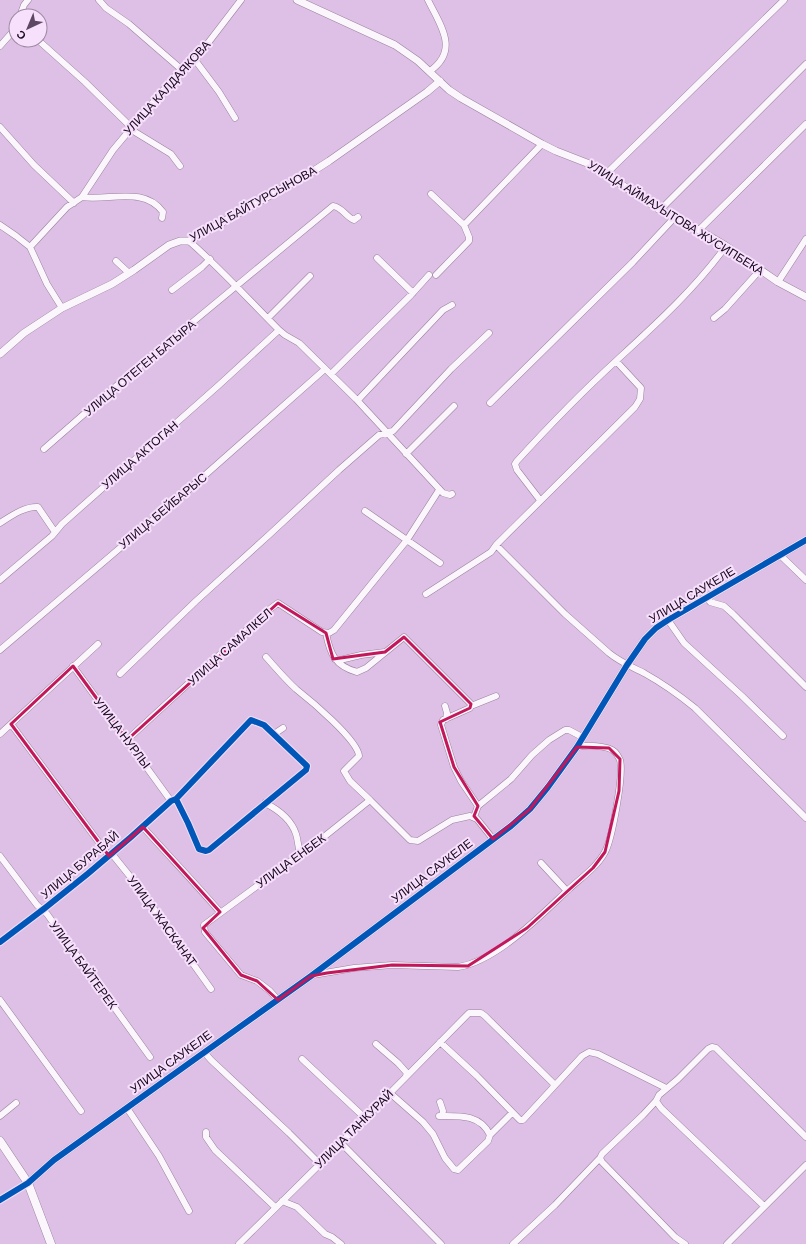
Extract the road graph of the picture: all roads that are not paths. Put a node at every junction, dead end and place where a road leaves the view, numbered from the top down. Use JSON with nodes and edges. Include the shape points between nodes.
{"nodes":[{"id":1,"x":99,"y":0,"type":"edge"},
{"id":2,"x":241,"y":0,"type":"edge"},
{"id":3,"x":297,"y":0,"type":"edge"},
{"id":4,"x":428,"y":0,"type":"edge"},
{"id":5,"x":784,"y":0,"type":"edge"},
{"id":6,"x":8,"y":37,"type":"edge"},
{"id":7,"x":0,"y":46,"type":"edge"},
{"id":8,"x":47,"y":48,"type":"edge"},
{"id":9,"x":195,"y":60,"type":"junction"},
{"id":10,"x":806,"y":64,"type":"edge"},
{"id":11,"x":181,"y":69,"type":"junction"},
{"id":12,"x":430,"y":71,"type":"junction"},
{"id":13,"x":440,"y":81,"type":"junction"},
{"id":14,"x":235,"y":118,"type":"dead end"},
{"id":15,"x":806,"y":124,"type":"edge"},
{"id":16,"x":0,"y":127,"type":"edge"},
{"id":17,"x":131,"y":127,"type":"junction"},
{"id":18,"x":542,"y":144,"type":"junction"},
{"id":19,"x":180,"y":166,"type":"dead end"},
{"id":20,"x":607,"y":173,"type":"junction"},
{"id":21,"x":431,"y":194,"type":"dead end"},
{"id":22,"x":82,"y":197,"type":"junction"},
{"id":23,"x":74,"y":202,"type":"junction"},
{"id":24,"x":660,"y":210,"type":"junction"},
{"id":25,"x":358,"y":216,"type":"dead end"},
{"id":26,"x":675,"y":217,"type":"junction"},
{"id":27,"x":162,"y":218,"type":"dead end"},
{"id":28,"x":0,"y":225,"type":"edge"},
{"id":29,"x":464,"y":225,"type":"junction"},
{"id":30,"x":699,"y":230,"type":"junction"},
{"id":31,"x":806,"y":239,"type":"edge"},
{"id":32,"x":189,"y":241,"type":"junction"},
{"id":33,"x":726,"y":246,"type":"junction"},
{"id":34,"x":30,"y":248,"type":"junction"},
{"id":35,"x":377,"y":258,"type":"dead end"},
{"id":36,"x":210,"y":259,"type":"junction"},
{"id":37,"x":116,"y":261,"type":"dead end"},
{"id":38,"x":760,"y":270,"type":"junction"},
{"id":39,"x":129,"y":273,"type":"junction"},
{"id":40,"x":428,"y":275,"type":"dead end"},
{"id":41,"x":436,"y":275,"type":"dead end"},
{"id":42,"x":310,"y":276,"type":"dead end"},
{"id":43,"x":778,"y":282,"type":"junction"},
{"id":44,"x":236,"y":287,"type":"junction"},
{"id":45,"x":172,"y":290,"type":"dead end"},
{"id":46,"x":413,"y":293,"type":"junction"},
{"id":47,"x":806,"y":297,"type":"edge"},
{"id":48,"x":452,"y":305,"type":"dead end"},
{"id":49,"x":62,"y":308,"type":"junction"},
{"id":50,"x":268,"y":318,"type":"junction"},
{"id":51,"x":714,"y":318,"type":"dead end"},
{"id":52,"x":279,"y":330,"type":"junction"},
{"id":53,"x":489,"y":333,"type":"dead end"},
{"id":54,"x":0,"y":354,"type":"edge"},
{"id":55,"x":616,"y":361,"type":"junction"},
{"id":56,"x":325,"y":369,"type":"junction"},
{"id":57,"x":331,"y":374,"type":"junction"},
{"id":58,"x":358,"y":400,"type":"junction"},
{"id":59,"x":490,"y":403,"type":"dead end"},
{"id":60,"x":454,"y":406,"type":"dead end"},
{"id":61,"x":387,"y":432,"type":"junction"},
{"id":62,"x":44,"y":449,"type":"dead end"},
{"id":63,"x":406,"y":454,"type":"junction"},
{"id":64,"x":440,"y":490,"type":"junction"},
{"id":65,"x":452,"y":494,"type":"dead end"},
{"id":66,"x":540,"y":500,"type":"junction"},
{"id":67,"x":365,"y":511,"type":"dead end"},
{"id":68,"x":0,"y":523,"type":"edge"},
{"id":69,"x":55,"y":532,"type":"junction"},
{"id":70,"x":407,"y":540,"type":"junction"},
{"id":71,"x":806,"y":540,"type":"edge"},
{"id":72,"x":496,"y":545,"type":"junction"},
{"id":73,"x":780,"y":555,"type":"junction"},
{"id":74,"x":440,"y":563,"type":"dead end"},
{"id":75,"x":0,"y":580,"type":"edge"},
{"id":76,"x":806,"y":580,"type":"edge"},
{"id":77,"x":426,"y":594,"type":"dead end"},
{"id":78,"x":708,"y":598,"type":"junction"},
{"id":79,"x":668,"y":620,"type":"junction"},
{"id":80,"x":326,"y":633,"type":"junction"},
{"id":81,"x":98,"y":644,"type":"dead end"},
{"id":82,"x":0,"y":650,"type":"edge"},
{"id":83,"x":385,"y":652,"type":"junction"},
{"id":84,"x":266,"y":657,"type":"dead end"},
{"id":85,"x":335,"y":659,"type":"junction"},
{"id":86,"x":627,"y":665,"type":"junction"},
{"id":87,"x":73,"y":666,"type":"junction"},
{"id":88,"x":120,"y":674,"type":"dead end"},
{"id":89,"x":806,"y":687,"type":"edge"},
{"id":90,"x":496,"y":696,"type":"dead end"},
{"id":91,"x":445,"y":706,"type":"dead end"},
{"id":92,"x":471,"y":706,"type":"junction"},
{"id":93,"x":446,"y":719,"type":"junction"},
{"id":94,"x":11,"y":724,"type":"junction"},
{"id":95,"x":283,"y":728,"type":"dead end"},
{"id":96,"x":0,"y":734,"type":"edge"},
{"id":97,"x":274,"y":734,"type":"junction"},
{"id":98,"x":784,"y":736,"type":"dead end"},
{"id":99,"x":582,"y":737,"type":"junction"},
{"id":100,"x":127,"y":740,"type":"junction"},
{"id":101,"x":577,"y":747,"type":"junction"},
{"id":102,"x":173,"y":800,"type":"junction"},
{"id":103,"x":370,"y":800,"type":"junction"},
{"id":104,"x":265,"y":803,"type":"junction"},
{"id":105,"x":478,"y":806,"type":"junction"},
{"id":106,"x":474,"y":817,"type":"junction"},
{"id":107,"x":806,"y":818,"type":"edge"},
{"id":108,"x":143,"y":827,"type":"junction"},
{"id":109,"x":493,"y":839,"type":"junction"},
{"id":110,"x":300,"y":853,"type":"junction"},
{"id":111,"x":110,"y":855,"type":"junction"},
{"id":112,"x":0,"y":856,"type":"edge"},
{"id":113,"x":541,"y":863,"type":"dead end"},
{"id":114,"x":567,"y":891,"type":"junction"},
{"id":115,"x":43,"y":910,"type":"junction"},
{"id":116,"x":220,"y":912,"type":"junction"},
{"id":117,"x":0,"y":942,"type":"edge"},
{"id":118,"x":311,"y":976,"type":"junction"},
{"id":119,"x":211,"y":989,"type":"dead end"},
{"id":120,"x":0,"y":1000,"type":"edge"},
{"id":121,"x":278,"y":1000,"type":"junction"},
{"id":122,"x":440,"y":1042,"type":"junction"},
{"id":123,"x":376,"y":1044,"type":"dead end"},
{"id":124,"x":204,"y":1052,"type":"junction"},
{"id":125,"x":150,"y":1057,"type":"dead end"},
{"id":126,"x":302,"y":1059,"type":"dead end"},
{"id":127,"x":406,"y":1076,"type":"junction"},
{"id":128,"x":555,"y":1085,"type":"junction"},
{"id":129,"x":658,"y":1085,"type":"junction"},
{"id":130,"x":666,"y":1088,"type":"junction"},
{"id":131,"x":390,"y":1093,"type":"junction"},
{"id":132,"x":659,"y":1094,"type":"junction"},
{"id":133,"x":656,"y":1101,"type":"junction"},
{"id":134,"x":440,"y":1102,"type":"dead end"},
{"id":135,"x":16,"y":1103,"type":"dead end"},
{"id":136,"x":127,"y":1108,"type":"junction"},
{"id":137,"x":81,"y":1111,"type":"dead end"},
{"id":138,"x":512,"y":1113,"type":"junction"},
{"id":139,"x":0,"y":1116,"type":"edge"},
{"id":140,"x":365,"y":1118,"type":"junction"},
{"id":141,"x":206,"y":1132,"type":"dead end"},
{"id":142,"x":490,"y":1136,"type":"junction"},
{"id":143,"x":806,"y":1137,"type":"edge"},
{"id":144,"x":0,"y":1140,"type":"edge"},
{"id":145,"x":341,"y":1143,"type":"junction"},
{"id":146,"x":600,"y":1158,"type":"junction"},
{"id":147,"x":320,"y":1164,"type":"junction"},
{"id":148,"x":806,"y":1164,"type":"edge"},
{"id":149,"x":28,"y":1182,"type":"junction"},
{"id":150,"x":0,"y":1200,"type":"edge"},
{"id":151,"x":282,"y":1201,"type":"junction"},
{"id":152,"x":764,"y":1206,"type":"junction"},
{"id":153,"x":275,"y":1207,"type":"junction"},
{"id":154,"x":189,"y":1211,"type":"dead end"},
{"id":155,"x":51,"y":1244,"type":"edge"},
{"id":156,"x":239,"y":1244,"type":"edge"},
{"id":157,"x":341,"y":1244,"type":"edge"},
{"id":158,"x":441,"y":1244,"type":"edge"},
{"id":159,"x":513,"y":1244,"type":"edge"},
{"id":160,"x":685,"y":1244,"type":"edge"},
{"id":161,"x":727,"y":1244,"type":"edge"}],
"edges":[{"from":1,"to":11,"type":"street"},
{"from":2,"to":9,"type":"street","name":"УЛИЦА КАЛДАЯКОВА"},
{"from":3,"to":12,"type":"street","name":"УЛИЦА АЙМАУЫТОВА ЖУСИПБЕКА","via":[[386,40],[408,53]]},
{"from":4,"to":12,"type":"street","via":[[447,43],[442,59]]},
{"from":5,"to":20,"type":"street"},
{"from":6,"to":7,"type":"street"},
{"from":8,"to":17,"type":"street"},
{"from":9,"to":11,"type":"street","name":"УЛИЦА КАЛДАЯКОВА"},
{"from":9,"to":14,"type":"street"},
{"from":10,"to":24,"type":"street"},
{"from":11,"to":17,"type":"street","name":"УЛИЦА КАЛДАЯКОВА"},
{"from":12,"to":13,"type":"street","name":"УЛИЦА АЙМАУЫТОВА ЖУСИПБЕКА"},
{"from":13,"to":18,"type":"street","name":"УЛИЦА АЙМАУЫТОВА ЖУСИПБЕКА","via":[[461,98]]},
{"from":13,"to":32,"type":"street","name":"УЛИЦА БАЙТУРСЫНОВА","via":[[304,177]]},
{"from":15,"to":30,"type":"street"},
{"from":16,"to":23,"type":"street","via":[[34,165]]},
{"from":17,"to":19,"type":"street","via":[[140,136],[170,154]]},
{"from":17,"to":22,"type":"street","name":"УЛИЦА КАЛДАЯКОВА"},
{"from":18,"to":20,"type":"street","name":"УЛИЦА АЙМАУЫТОВА ЖУСИПБЕКА"},
{"from":18,"to":29,"type":"street"},
{"from":20,"to":24,"type":"street","name":"УЛИЦА АЙМАУЫТОВА ЖУСИПБЕКА"},
{"from":21,"to":29,"type":"street"},
{"from":22,"to":23,"type":"street","name":"УЛИЦА КАЛДАЯКОВА"},
{"from":22,"to":27,"type":"street","via":[[140,196],[159,207]]},
{"from":23,"to":34,"type":"street","name":"УЛИЦА КАЛДАЯКОВА"},
{"from":24,"to":26,"type":"street","name":"УЛИЦА АЙМАУЫТОВА ЖУСИПБЕКА"},
{"from":25,"to":44,"type":"street","name":"УЛИЦА ОТЕГЕН БАТЫРА","via":[[354,220],[333,206]]},
{"from":26,"to":30,"type":"street","name":"УЛИЦА АЙМАУЫТОВА ЖУСИПБЕКА"},
{"from":26,"to":59,"type":"street"},
{"from":28,"to":34,"type":"street"},
{"from":29,"to":41,"type":"street","via":[[469,241]]},
{"from":30,"to":33,"type":"street","name":"УЛИЦА АЙМАУЫТОВА ЖУСИПБЕКА"},
{"from":31,"to":43,"type":"street"},
{"from":32,"to":36,"type":"street"},
{"from":32,"to":39,"type":"street","name":"УЛИЦА БАЙТУРСЫНОВА","via":[[169,245]]},
{"from":33,"to":38,"type":"street","name":"УЛИЦА АЙМАУЫТОВА ЖУСИПБЕКА"},
{"from":33,"to":55,"type":"street","via":[[690,289]]},
{"from":34,"to":49,"type":"street"},
{"from":35,"to":46,"type":"street"},
{"from":36,"to":44,"type":"street"},
{"from":36,"to":45,"type":"street"},
{"from":37,"to":39,"type":"street"},
{"from":38,"to":43,"type":"street","name":"УЛИЦА АЙМАУЫТОВА ЖУСИПБЕКА"},
{"from":38,"to":51,"type":"street"},
{"from":39,"to":49,"type":"street","name":"УЛИЦА БАЙТУРСЫНОВА"},
{"from":40,"to":46,"type":"street"},
{"from":42,"to":50,"type":"street"},
{"from":43,"to":47,"type":"street","name":"УЛИЦА АЙМАУЫТОВА ЖУСИПБЕКА"},
{"from":44,"to":50,"type":"street"},
{"from":44,"to":62,"type":"street","name":"УЛИЦА ОТЕГЕН БАТЫРА"},
{"from":46,"to":57,"type":"street"},
{"from":48,"to":58,"type":"street","via":[[443,310]]},
{"from":49,"to":54,"type":"street","name":"УЛИЦА БАЙТУРСЫНОВА","via":[[24,333]]},
{"from":50,"to":52,"type":"street"},
{"from":52,"to":56,"type":"street","via":[[299,343]]},
{"from":52,"to":69,"type":"street","name":"УЛИЦА АКТОГАН"},
{"from":53,"to":61,"type":"street","via":[[451,369],[394,431]]},
{"from":55,"to":66,"type":"street","via":[[515,464]]},
{"from":55,"to":66,"type":"street","via":[[642,388],[640,399],[635,407]]},
{"from":56,"to":57,"type":"street"},
{"from":56,"to":82,"type":"street","name":"УЛИЦА БЕЙБАРЫС","via":[[187,491]]},
{"from":57,"to":58,"type":"street"},
{"from":58,"to":61,"type":"street"},
{"from":60,"to":63,"type":"street"},
{"from":61,"to":63,"type":"street"},
{"from":61,"to":88,"type":"street","via":[[379,435],[339,470]]},
{"from":63,"to":64,"type":"street"},
{"from":64,"to":65,"type":"street","via":[[446,495]]},
{"from":64,"to":70,"type":"street"},
{"from":66,"to":72,"type":"street"},
{"from":67,"to":70,"type":"street"},
{"from":68,"to":69,"type":"street","via":[[33,506],[38,507]]},
{"from":69,"to":75,"type":"street","name":"УЛИЦА АКТОГАН"},
{"from":70,"to":74,"type":"street"},
{"from":70,"to":80,"type":"street","via":[[334,630]]},
{"from":71,"to":73,"type":"street","name":"УЛИЦА САУКЕЛЕ"},
{"from":72,"to":77,"type":"street","via":[[491,552]]},
{"from":72,"to":86,"type":"street","via":[[565,614],[609,653]]},
{"from":73,"to":76,"type":"street"},
{"from":73,"to":78,"type":"street","name":"УЛИЦА САУКЕЛЕ"},
{"from":78,"to":79,"type":"street","name":"УЛИЦА САУКЕЛЕ"},
{"from":78,"to":89,"type":"street","via":[[710,602],[724,606],[733,614]]},
{"from":79,"to":86,"type":"street","name":"УЛИЦА САУКЕЛЕ","via":[[645,639]]},
{"from":79,"to":98,"type":"street","via":[[684,643]]},
{"from":80,"to":85,"type":"street"},
{"from":80,"to":100,"type":"street","name":"УЛИЦА САМАЛКЕЛ","via":[[278,603]]},
{"from":81,"to":87,"type":"street"},
{"from":83,"to":85,"type":"street"},
{"from":83,"to":85,"type":"street","via":[[357,672],[348,670]]},
{"from":83,"to":92,"type":"street","via":[[404,637]]},
{"from":84,"to":103,"type":"street","via":[[343,731],[355,746],[360,756],[344,771],[350,781]]},
{"from":86,"to":99,"type":"street","name":"УЛИЦА САУКЕЛЕ"},
{"from":86,"to":107,"type":"street","via":[[679,695],[695,708]]},
{"from":87,"to":94,"type":"street"},
{"from":87,"to":100,"type":"street","name":"УЛИЦА НУРЛЫ"},
{"from":90,"to":92,"type":"street"},
{"from":91,"to":93,"type":"street"},
{"from":92,"to":93,"type":"street"},
{"from":93,"to":105,"type":"street","via":[[441,725],[454,767]]},
{"from":94,"to":96,"type":"street"},
{"from":94,"to":111,"type":"street","name":"УЛИЦА ЖАСКАНАТ"},
{"from":95,"to":97,"type":"street"},
{"from":97,"to":102,"type":"street","name":"УЛИЦА БУРАБАЙ","via":[[264,725],[251,720]]},
{"from":97,"to":104,"type":"street","via":[[307,768]]},
{"from":99,"to":101,"type":"street","name":"УЛИЦА САУКЕЛЕ"},
{"from":99,"to":105,"type":"street","via":[[565,730],[549,740],[511,779]]},
{"from":100,"to":102,"type":"street","name":"УЛИЦА НУРЛЫ"},
{"from":101,"to":109,"type":"street","name":"УЛИЦА САУКЕЛЕ","via":[[530,809]]},
{"from":101,"to":114,"type":"street","via":[[609,748],[620,759],[621,768],[615,815],[605,852],[593,868]]},
{"from":102,"to":104,"type":"street","name":"УЛИЦА НУРЛЫ","via":[[188,822],[199,849],[206,851]]},
{"from":102,"to":108,"type":"street","name":"УЛИЦА БУРАБАЙ"},
{"from":103,"to":106,"type":"street","via":[[414,841],[452,820],[465,816]]},
{"from":103,"to":110,"type":"street","name":"УЛИЦА ЕНБЕК"},
{"from":104,"to":110,"type":"street","via":[[290,822],[296,834]]},
{"from":105,"to":106,"type":"street"},
{"from":106,"to":109,"type":"street"},
{"from":108,"to":111,"type":"street","name":"УЛИЦА БУРАБАЙ"},
{"from":108,"to":116,"type":"street"},
{"from":109,"to":118,"type":"street","name":"УЛИЦА САУКЕЛЕ"},
{"from":110,"to":116,"type":"street","name":"УЛИЦА ЕНБЕК"},
{"from":111,"to":115,"type":"street","name":"УЛИЦА БУРАБАЙ"},
{"from":111,"to":119,"type":"street","name":"УЛИЦА ЖАСКАНАТ","via":[[137,885]]},
{"from":112,"to":115,"type":"street","name":"УЛИЦА БАЙТЕРЕК"},
{"from":113,"to":114,"type":"street"},
{"from":114,"to":118,"type":"street","via":[[527,928],[483,959],[468,966],[392,965],[354,968]]},
{"from":115,"to":117,"type":"street","name":"УЛИЦА БУРАБАЙ"},
{"from":115,"to":125,"type":"street","name":"УЛИЦА БАЙТЕРЕК"},
{"from":116,"to":121,"type":"street","name":"УЛИЦА ЕНБЕК","via":[[204,925],[205,932],[241,975],[257,981]]},
{"from":118,"to":121,"type":"street","name":"УЛИЦА САУКЕЛЕ"},
{"from":120,"to":137,"type":"street"},
{"from":121,"to":124,"type":"street","name":"УЛИЦА САУКЕЛЕ"},
{"from":122,"to":127,"type":"street","name":"УЛИЦА ТАНКУРАЙ"},
{"from":122,"to":128,"type":"street","name":"УЛИЦА ТАНКУРАЙ","via":[[469,1013],[481,1013]]},
{"from":122,"to":138,"type":"street"},
{"from":123,"to":127,"type":"street","via":[[398,1063],[407,1073]]},
{"from":124,"to":136,"type":"street","name":"УЛИЦА САУКЕЛЕ"},
{"from":124,"to":147,"type":"street"},
{"from":126,"to":140,"type":"street"},
{"from":127,"to":131,"type":"street","name":"УЛИЦА ТАНКУРАЙ"},
{"from":128,"to":129,"type":"street","via":[[582,1056],[589,1052],[598,1054]]},
{"from":128,"to":138,"type":"street","via":[[523,1120]]},
{"from":129,"to":130,"type":"street"},
{"from":129,"to":132,"type":"street"},
{"from":130,"to":132,"type":"street"},
{"from":130,"to":143,"type":"street","via":[[708,1048],[716,1048]]},
{"from":131,"to":140,"type":"street","name":"УЛИЦА ТАНКУРАЙ"},
{"from":131,"to":142,"type":"street","via":[[423,1122],[454,1169],[458,1170]]},
{"from":132,"to":133,"type":"street"},
{"from":133,"to":146,"type":"street"},
{"from":133,"to":152,"type":"street"},
{"from":134,"to":142,"type":"street","via":[[443,1111],[441,1116],[467,1116],[478,1122]]},
{"from":135,"to":139,"type":"street"},
{"from":136,"to":149,"type":"street","name":"УЛИЦА САУКЕЛЕ","via":[[54,1160]]},
{"from":136,"to":154,"type":"street","via":[[159,1156]]},
{"from":138,"to":142,"type":"street"},
{"from":140,"to":145,"type":"street","name":"УЛИЦА ТАНКУРАЙ"},
{"from":141,"to":153,"type":"street","via":[[206,1137],[216,1150]]},
{"from":144,"to":149,"type":"main road"},
{"from":145,"to":147,"type":"street","name":"УЛИЦА ТАНКУРАЙ"},
{"from":145,"to":158,"type":"street"},
{"from":146,"to":159,"type":"street"},
{"from":146,"to":160,"type":"street","via":[[675,1237]]},
{"from":147,"to":151,"type":"street","name":"УЛИЦА ТАНКУРАЙ"},
{"from":148,"to":152,"type":"street"},
{"from":149,"to":150,"type":"street"},
{"from":149,"to":155,"type":"main road"},
{"from":151,"to":153,"type":"street","name":"УЛИЦА ТАНКУРАЙ"},
{"from":151,"to":157,"type":"street","via":[[297,1207],[325,1234]]},
{"from":152,"to":161,"type":"street"},
{"from":153,"to":156,"type":"street","name":"УЛИЦА ТАНКУРАЙ"}]}
